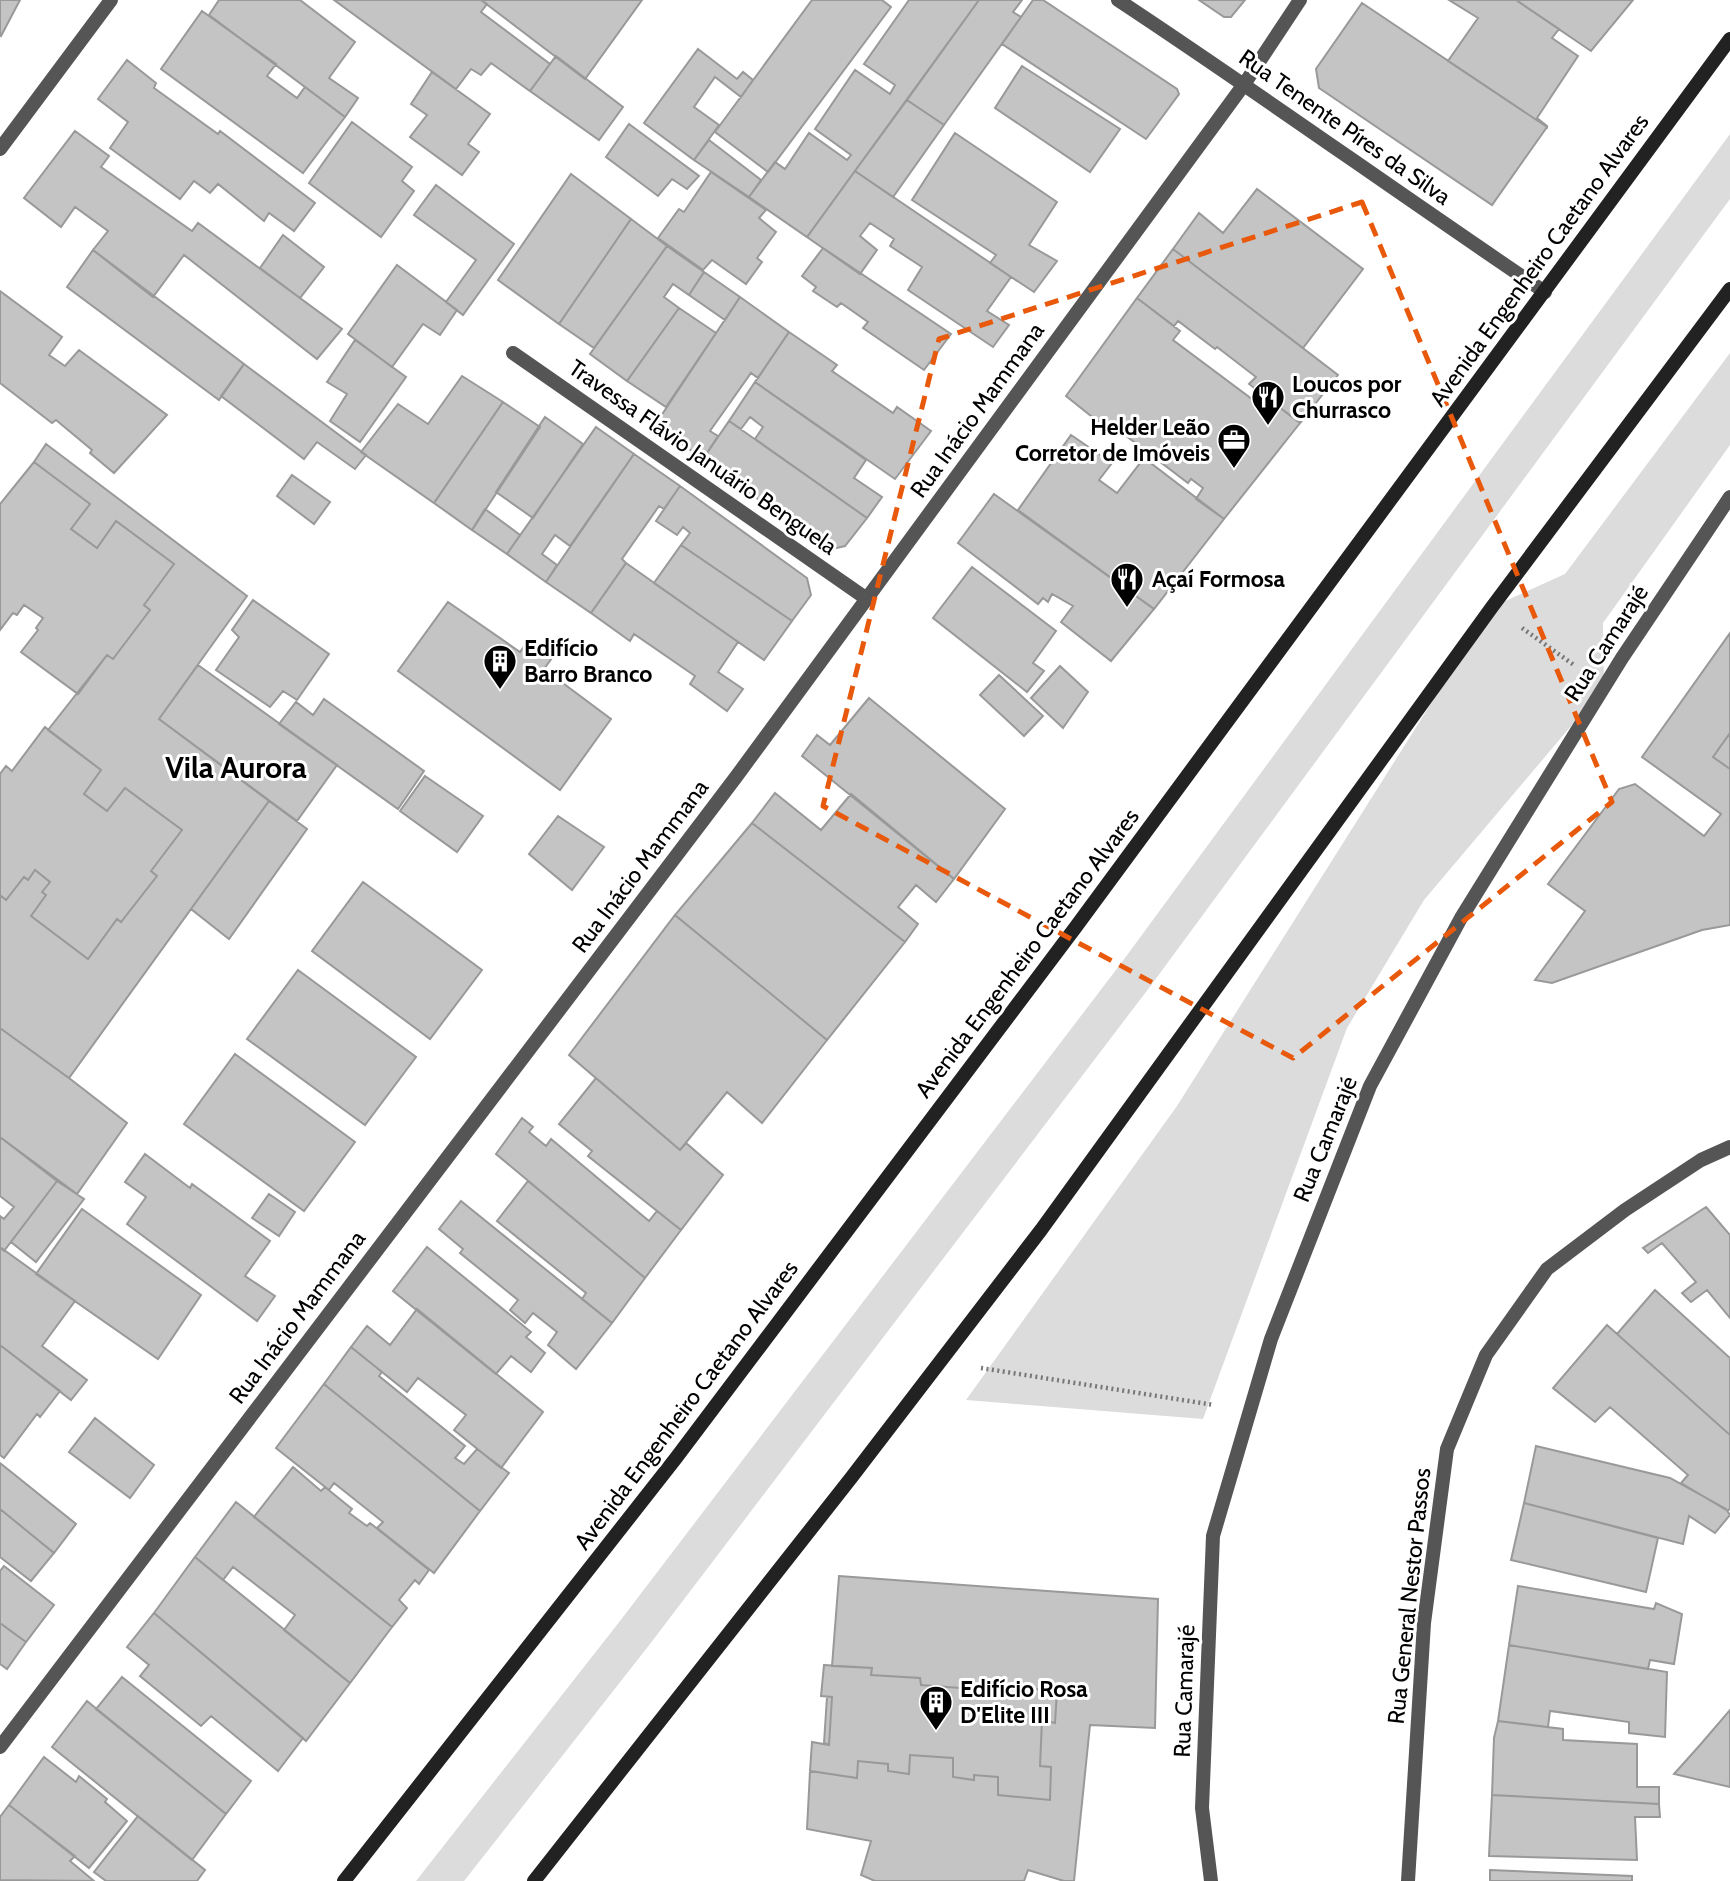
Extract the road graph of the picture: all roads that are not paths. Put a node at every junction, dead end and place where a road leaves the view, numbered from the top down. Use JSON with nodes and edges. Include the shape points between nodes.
{"nodes":[{"id":1,"x":111,"y":0,"type":"edge"},
{"id":2,"x":1118,"y":0,"type":"edge"},
{"id":3,"x":1300,"y":0,"type":"edge"},
{"id":4,"x":1730,"y":39,"type":"edge"},
{"id":5,"x":1245,"y":83,"type":"junction"},
{"id":6,"x":0,"y":149,"type":"edge"},
{"id":7,"x":1730,"y":289,"type":"edge"},
{"id":8,"x":1545,"y":292,"type":"junction"},
{"id":9,"x":513,"y":353,"type":"dead end"},
{"id":10,"x":1730,"y":496,"type":"edge"},
{"id":11,"x":867,"y":599,"type":"junction"},
{"id":12,"x":1730,"y":1147,"type":"edge"},
{"id":13,"x":0,"y":1747,"type":"edge"},
{"id":14,"x":345,"y":1881,"type":"edge"},
{"id":15,"x":534,"y":1881,"type":"edge"},
{"id":16,"x":1211,"y":1881,"type":"edge"},
{"id":17,"x":1408,"y":1881,"type":"edge"}],
"edges":[{"from":1,"to":6,"type":"street"},
{"from":2,"to":5,"type":"street","name":"Rua Tenente Píres da Silva"},
{"from":3,"to":5,"type":"street","name":"Rua Inácio Mammana"},
{"from":4,"to":8,"type":"street","name":"Avenida Engenheiro Caetano Alvares"},
{"from":5,"to":8,"type":"street","name":"Rua Tenente Píres da Silva"},
{"from":5,"to":11,"type":"street","name":"Rua Inácio Mammana"},
{"from":7,"to":15,"type":"street","via":[[1492,607],[1041,1230]]},
{"from":8,"to":14,"type":"street","name":"Avenida Engenheiro Caetano Alvares","via":[[685,1447]]},
{"from":9,"to":11,"type":"street","name":"Travessa Flávio Januário Benguela"},
{"from":10,"to":16,"type":"street","name":"Rua Camarajé","via":[[1604,687],[1461,918],[1370,1086],[1271,1339],[1213,1536],[1202,1808]]},
{"from":11,"to":13,"type":"street","name":"Rua Inácio Mammana"},
{"from":12,"to":17,"type":"street","name":"Rua General Nestor Passos","via":[[1701,1160],[1625,1210],[1548,1269],[1486,1355],[1447,1449],[1424,1623]]}]}
